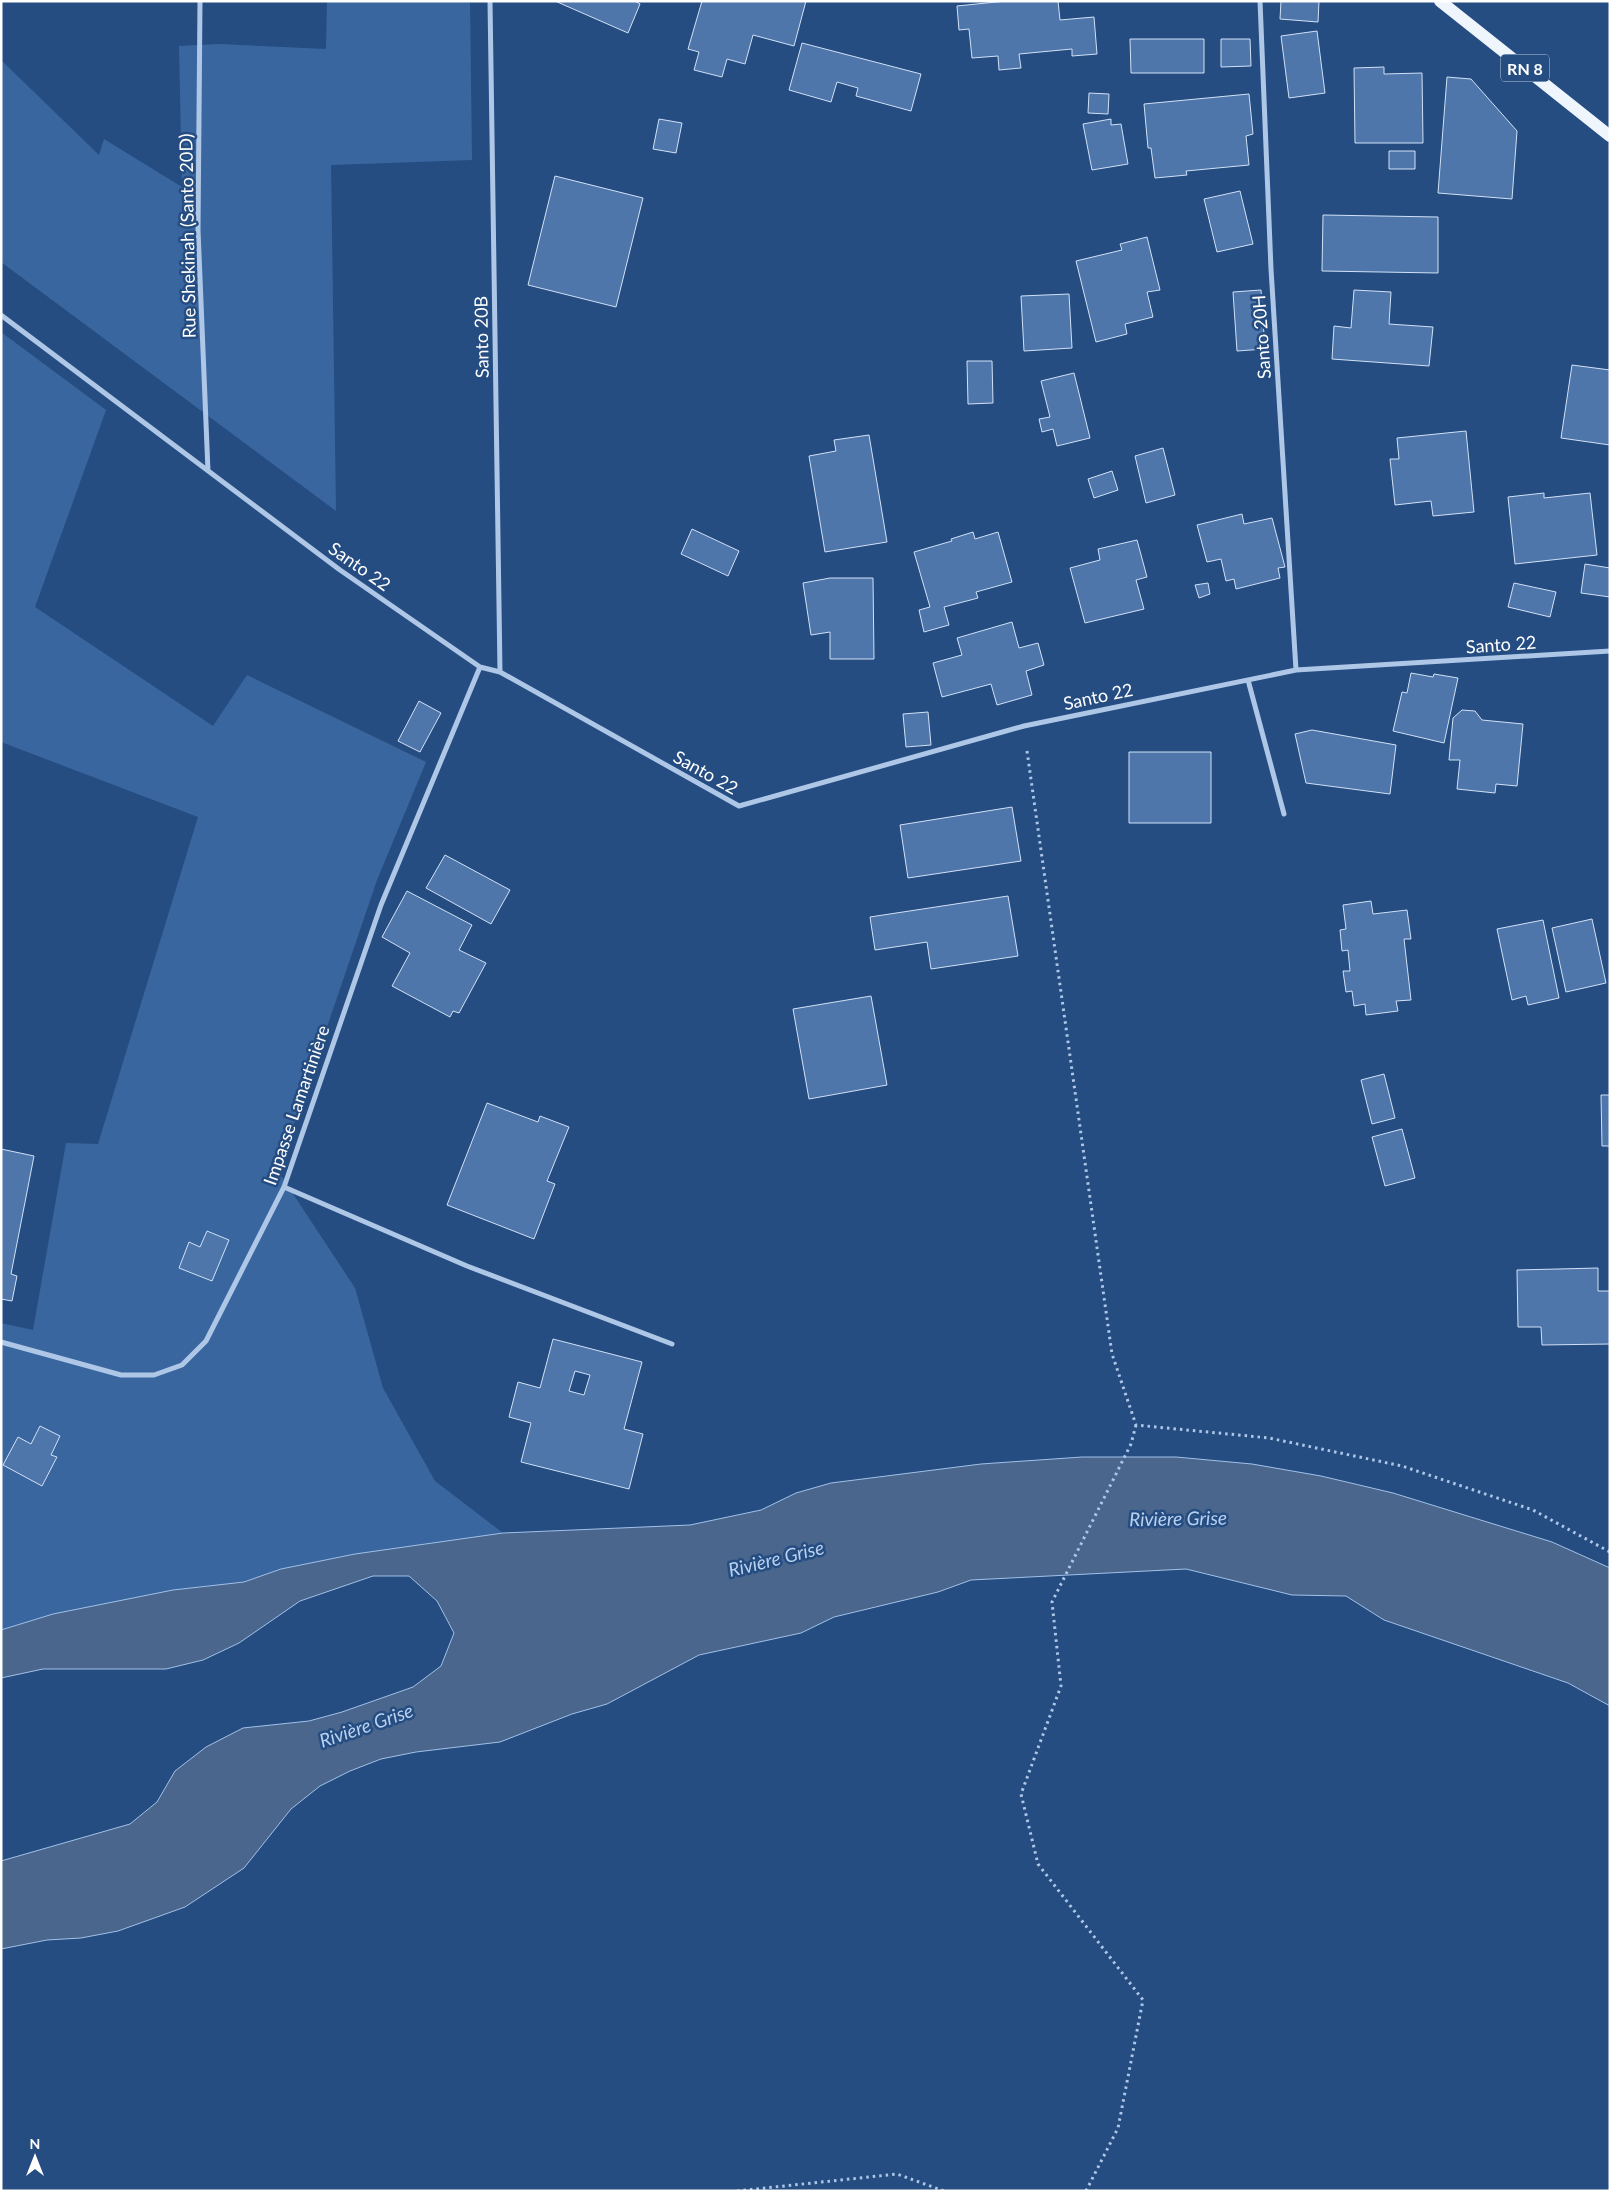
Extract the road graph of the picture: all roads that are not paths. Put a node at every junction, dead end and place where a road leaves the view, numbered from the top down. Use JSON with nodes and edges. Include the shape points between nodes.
{"nodes":[{"id":1,"x":200,"y":1,"type":"edge"},
{"id":2,"x":490,"y":1,"type":"edge"},
{"id":3,"x":1260,"y":1,"type":"edge"},
{"id":4,"x":1440,"y":1,"type":"edge"},
{"id":5,"x":1610,"y":136,"type":"edge"},
{"id":6,"x":1,"y":315,"type":"edge"},
{"id":7,"x":208,"y":471,"type":"junction"},
{"id":8,"x":1610,"y":651,"type":"edge"},
{"id":9,"x":480,"y":667,"type":"junction"},
{"id":10,"x":1296,"y":670,"type":"junction"},
{"id":11,"x":500,"y":672,"type":"junction"},
{"id":12,"x":1248,"y":680,"type":"junction"},
{"id":13,"x":1284,"y":814,"type":"dead end"},
{"id":14,"x":284,"y":1187,"type":"junction"},
{"id":15,"x":1,"y":1342,"type":"edge"},
{"id":16,"x":672,"y":1344,"type":"dead end"}],
"edges":[{"from":1,"to":7,"type":"street","name":"Rue Shekinah (Santo 20D)","via":[[198,230]]},
{"from":2,"to":11,"type":"street","name":"Santo 20B"},
{"from":3,"to":10,"type":"street","name":"Santo 20H","via":[[1272,279]]},
{"from":4,"to":5,"type":"main road","number":"RN 8"},
{"from":6,"to":7,"type":"street","name":"Santo 22"},
{"from":7,"to":9,"type":"street","name":"Santo 22","via":[[340,570]]},
{"from":8,"to":10,"type":"street","name":"Santo 22"},
{"from":9,"to":11,"type":"street","name":"Santo 22"},
{"from":9,"to":14,"type":"street","name":"Impasse Lamartinière","via":[[380,905]]},
{"from":10,"to":12,"type":"street","name":"Santo 22"},
{"from":11,"to":12,"type":"street","name":"Santo 22","via":[[739,806],[1024,726]]},
{"from":12,"to":13,"type":"street"},
{"from":14,"to":15,"type":"street","name":"Impasse Lamartinière","via":[[206,1342],[182,1364],[154,1375],[121,1375]]},
{"from":14,"to":16,"type":"street","via":[[466,1266]]}]}
